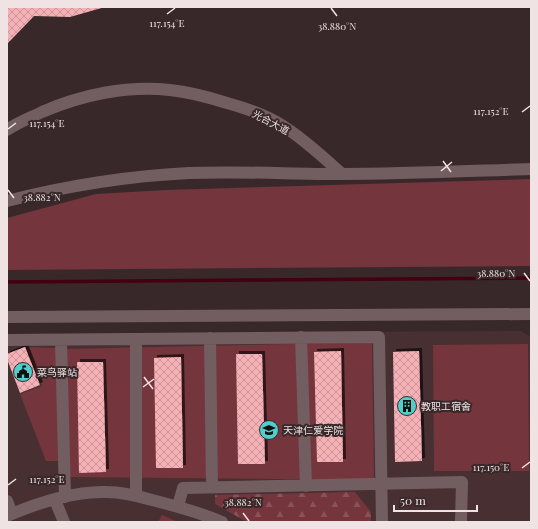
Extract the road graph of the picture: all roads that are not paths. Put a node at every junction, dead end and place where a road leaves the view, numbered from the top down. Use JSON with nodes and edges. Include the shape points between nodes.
{"nodes":[{"id":1,"x":10,"y":126,"type":"edge"},
{"id":2,"x":531,"y":169,"type":"edge"},
{"id":3,"x":342,"y":174,"type":"junction"},
{"id":4,"x":7,"y":201,"type":"edge"},
{"id":5,"x":531,"y":314,"type":"edge"},
{"id":6,"x":7,"y":317,"type":"edge"},
{"id":7,"x":301,"y":337,"type":"junction"},
{"id":8,"x":210,"y":338,"type":"junction"},
{"id":9,"x":136,"y":339,"type":"junction"},
{"id":10,"x":7,"y":340,"type":"edge"},
{"id":11,"x":61,"y":340,"type":"junction"},
{"id":12,"x":382,"y":484,"type":"junction"},
{"id":13,"x":306,"y":486,"type":"junction"},
{"id":14,"x":212,"y":487,"type":"junction"},
{"id":15,"x":136,"y":496,"type":"junction"},
{"id":16,"x":60,"y":499,"type":"junction"},
{"id":17,"x":7,"y":501,"type":"edge"},
{"id":18,"x":178,"y":506,"type":"junction"},
{"id":19,"x":10,"y":515,"type":"edge"},
{"id":20,"x":64,"y":522,"type":"edge"},
{"id":21,"x":222,"y":522,"type":"edge"},
{"id":22,"x":382,"y":522,"type":"edge"},
{"id":23,"x":461,"y":522,"type":"edge"}],
"edges":[{"from":1,"to":3,"type":"street","name":"光合大道","via":[[51,108],[90,96],[143,89],[170,90],[246,108],[282,125],[311,146]]},
{"from":2,"to":3,"type":"street"},
{"from":3,"to":4,"type":"street","via":[[190,173],[72,186]]},
{"from":5,"to":6,"type":"street"},
{"from":7,"to":8,"type":"street"},
{"from":7,"to":12,"type":"street","via":[[379,337]]},
{"from":7,"to":13,"type":"street"},
{"from":8,"to":9,"type":"street"},
{"from":8,"to":14,"type":"street"},
{"from":9,"to":11,"type":"street"},
{"from":9,"to":15,"type":"street"},
{"from":10,"to":11,"type":"street"},
{"from":11,"to":16,"type":"street"},
{"from":12,"to":13,"type":"street"},
{"from":12,"to":22,"type":"street"},
{"from":12,"to":23,"type":"street","via":[[462,482]]},
{"from":13,"to":14,"type":"street"},
{"from":14,"to":18,"type":"street","via":[[183,488]]},
{"from":15,"to":16,"type":"street","via":[[107,492]]},
{"from":15,"to":18,"type":"street"},
{"from":16,"to":19,"type":"street","via":[[30,506]]},
{"from":16,"to":20,"type":"street"},
{"from":17,"to":19,"type":"street"},
{"from":18,"to":21,"type":"street"}]}
